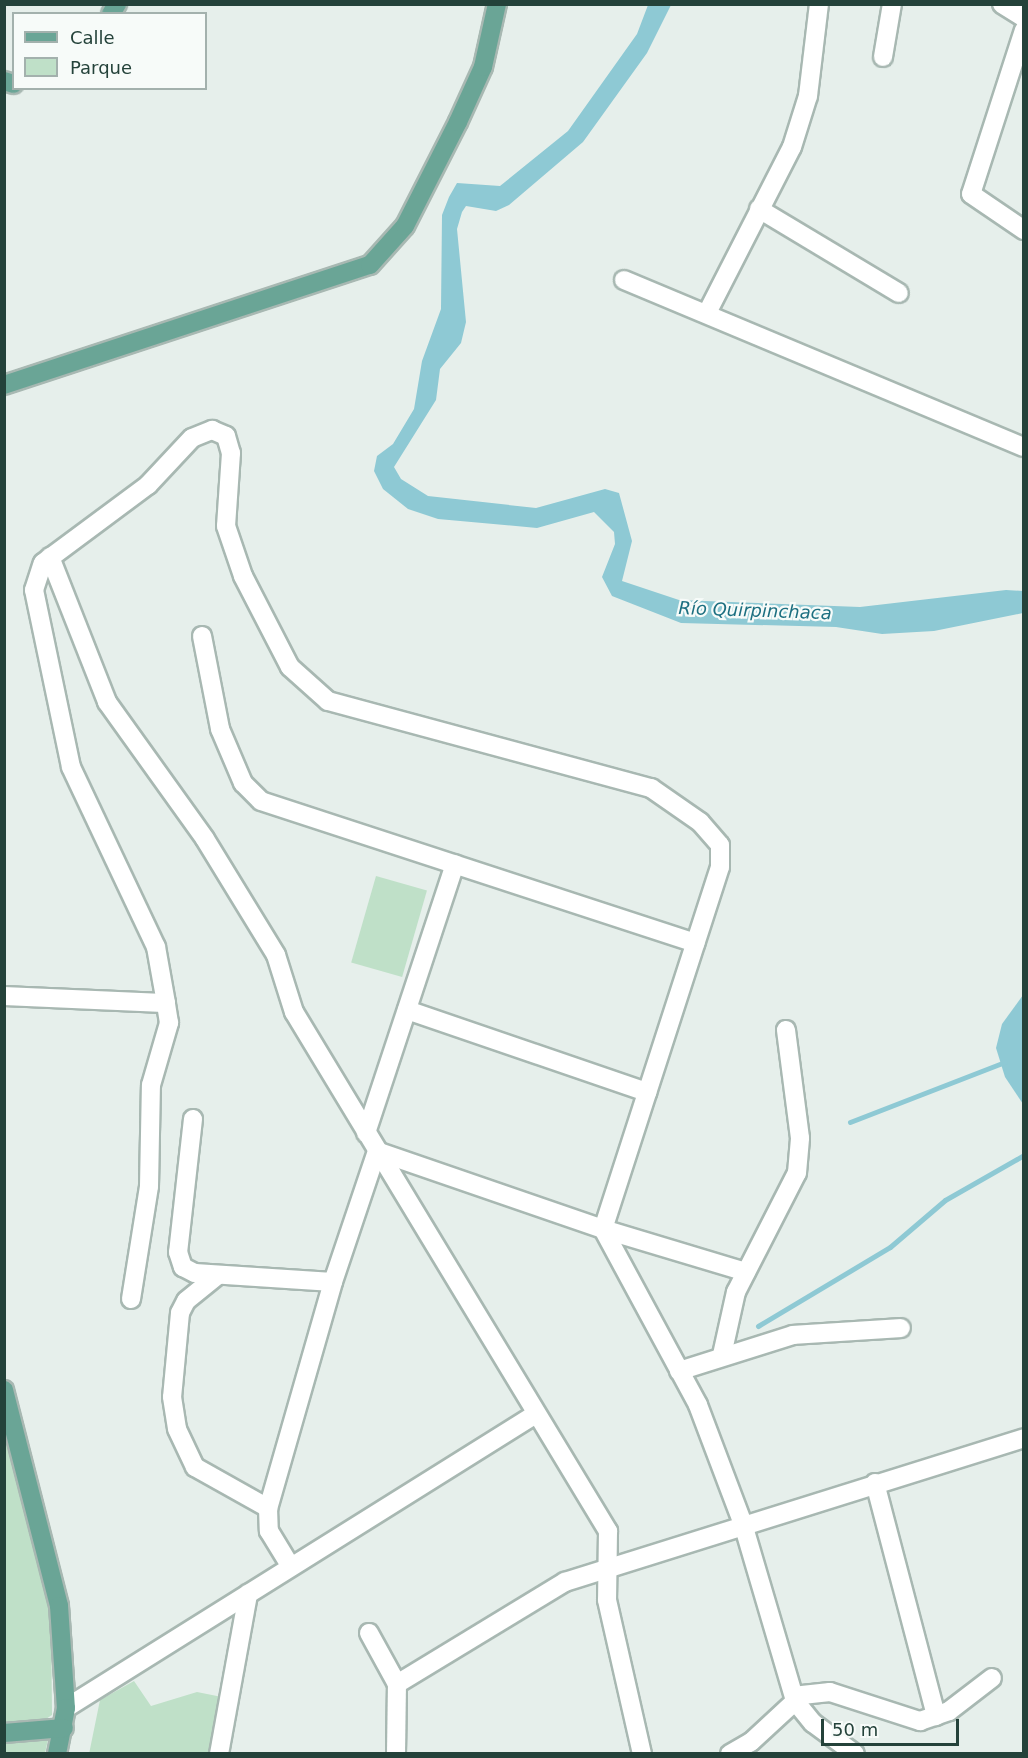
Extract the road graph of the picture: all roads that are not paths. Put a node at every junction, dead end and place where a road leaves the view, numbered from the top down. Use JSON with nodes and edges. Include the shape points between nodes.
{"nodes":[{"id":1,"x":497,"y":4,"type":"edge"},
{"id":2,"x":819,"y":4,"type":"edge"},
{"id":3,"x":892,"y":4,"type":"edge"},
{"id":4,"x":1002,"y":4,"type":"edge"},
{"id":5,"x":1023,"y":18,"type":"edge"},
{"id":6,"x":1023,"y":30,"type":"edge"},
{"id":7,"x":883,"y":57,"type":"dead end"},
{"id":8,"x":759,"y":210,"type":"junction"},
{"id":9,"x":1023,"y":230,"type":"edge"},
{"id":10,"x":624,"y":280,"type":"dead end"},
{"id":11,"x":899,"y":293,"type":"dead end"},
{"id":12,"x":706,"y":313,"type":"junction"},
{"id":13,"x":4,"y":385,"type":"edge"},
{"id":14,"x":1023,"y":447,"type":"edge"},
{"id":15,"x":50,"y":557,"type":"junction"},
{"id":16,"x":202,"y":636,"type":"dead end"},
{"id":17,"x":455,"y":864,"type":"junction"},
{"id":18,"x":695,"y":943,"type":"junction"},
{"id":19,"x":4,"y":996,"type":"edge"},
{"id":20,"x":166,"y":1003,"type":"junction"},
{"id":21,"x":407,"y":1010,"type":"junction"},
{"id":22,"x":786,"y":1030,"type":"dead end"},
{"id":23,"x":647,"y":1092,"type":"junction"},
{"id":24,"x":193,"y":1119,"type":"dead end"},
{"id":25,"x":366,"y":1133,"type":"junction"},
{"id":26,"x":377,"y":1151,"type":"junction"},
{"id":27,"x":603,"y":1229,"type":"junction"},
{"id":28,"x":746,"y":1272,"type":"junction"},
{"id":29,"x":218,"y":1275,"type":"junction"},
{"id":30,"x":333,"y":1282,"type":"junction"},
{"id":31,"x":131,"y":1299,"type":"dead end"},
{"id":32,"x":901,"y":1328,"type":"dead end"},
{"id":33,"x":722,"y":1355,"type":"junction"},
{"id":34,"x":679,"y":1371,"type":"junction"},
{"id":35,"x":4,"y":1390,"type":"edge"},
{"id":36,"x":536,"y":1414,"type":"junction"},
{"id":37,"x":1023,"y":1438,"type":"edge"},
{"id":38,"x":875,"y":1483,"type":"junction"},
{"id":39,"x":268,"y":1508,"type":"junction"},
{"id":40,"x":743,"y":1524,"type":"junction"},
{"id":41,"x":610,"y":1564,"type":"junction"},
{"id":42,"x":291,"y":1568,"type":"junction"},
{"id":43,"x":248,"y":1594,"type":"junction"},
{"id":44,"x":369,"y":1633,"type":"dead end"},
{"id":45,"x":992,"y":1678,"type":"dead end"},
{"id":46,"x":397,"y":1684,"type":"junction"},
{"id":47,"x":795,"y":1701,"type":"junction"},
{"id":48,"x":66,"y":1708,"type":"junction"},
{"id":49,"x":936,"y":1716,"type":"junction"},
{"id":50,"x":64,"y":1728,"type":"junction"},
{"id":51,"x":4,"y":1733,"type":"edge"},
{"id":52,"x":57,"y":1754,"type":"edge"},
{"id":53,"x":219,"y":1754,"type":"edge"},
{"id":54,"x":396,"y":1754,"type":"edge"},
{"id":55,"x":642,"y":1754,"type":"edge"},
{"id":56,"x":730,"y":1754,"type":"edge"},
{"id":57,"x":855,"y":1754,"type":"edge"}],
"edges":[{"from":1,"to":13,"type":"main road","via":[[483,67],[458,122],[405,226],[370,265]]},
{"from":2,"to":8,"type":"street","via":[[808,96],[792,147]]},
{"from":3,"to":7,"type":"street"},
{"from":4,"to":5,"type":"street"},
{"from":6,"to":9,"type":"street","via":[[971,194]]},
{"from":8,"to":11,"type":"street"},
{"from":8,"to":12,"type":"street"},
{"from":10,"to":12,"type":"street"},
{"from":12,"to":14,"type":"street"},
{"from":15,"to":18,"type":"street","via":[[147,485],[192,438],[212,430],[226,436],[231,453],[226,526],[243,576],[290,667],[328,701],[651,788],[700,822],[720,845],[720,867]]},
{"from":15,"to":20,"type":"street","via":[[36,576],[34,590],[71,768],[156,947]]},
{"from":15,"to":25,"type":"street","via":[[107,702],[205,839],[276,955],[294,1012]]},
{"from":16,"to":17,"type":"street","via":[[220,729],[243,783],[261,801]]},
{"from":17,"to":18,"type":"street"},
{"from":17,"to":21,"type":"street"},
{"from":18,"to":23,"type":"street"},
{"from":19,"to":20,"type":"street"},
{"from":20,"to":31,"type":"street","via":[[169,1023],[151,1085],[149,1186]]},
{"from":21,"to":23,"type":"street"},
{"from":21,"to":25,"type":"street"},
{"from":22,"to":28,"type":"street","via":[[800,1138],[797,1173]]},
{"from":23,"to":27,"type":"street"},
{"from":24,"to":29,"type":"street","via":[[178,1251],[183,1267]]},
{"from":25,"to":26,"type":"street"},
{"from":26,"to":27,"type":"street"},
{"from":26,"to":30,"type":"street"},
{"from":26,"to":36,"type":"street"},
{"from":27,"to":28,"type":"street"},
{"from":27,"to":34,"type":"street"},
{"from":28,"to":33,"type":"street"},
{"from":29,"to":30,"type":"street"},
{"from":29,"to":39,"type":"street","via":[[180,1313],[172,1397],[177,1429],[195,1467]]},
{"from":30,"to":39,"type":"street"},
{"from":32,"to":33,"type":"street","via":[[793,1335]]},
{"from":33,"to":34,"type":"street"},
{"from":34,"to":40,"type":"street"},
{"from":35,"to":48,"type":"main road","via":[[59,1606]]},
{"from":36,"to":41,"type":"street","via":[[608,1531]]},
{"from":36,"to":42,"type":"street"},
{"from":37,"to":38,"type":"street"},
{"from":38,"to":40,"type":"street"},
{"from":38,"to":49,"type":"street"},
{"from":39,"to":42,"type":"street","via":[[269,1531]]},
{"from":40,"to":41,"type":"street"},
{"from":40,"to":47,"type":"street"},
{"from":41,"to":46,"type":"street","via":[[565,1582]]},
{"from":41,"to":55,"type":"street","via":[[607,1600]]},
{"from":42,"to":43,"type":"street"},
{"from":43,"to":48,"type":"street"},
{"from":43,"to":53,"type":"street"},
{"from":44,"to":46,"type":"street"},
{"from":45,"to":49,"type":"street"},
{"from":46,"to":54,"type":"street"},
{"from":47,"to":49,"type":"street","via":[[830,1692],[900,1718]]},
{"from":47,"to":56,"type":"street","via":[[751,1742]]},
{"from":47,"to":57,"type":"street","via":[[813,1723]]},
{"from":48,"to":50,"type":"main road"},
{"from":50,"to":51,"type":"main road"},
{"from":50,"to":52,"type":"main road"}]}
